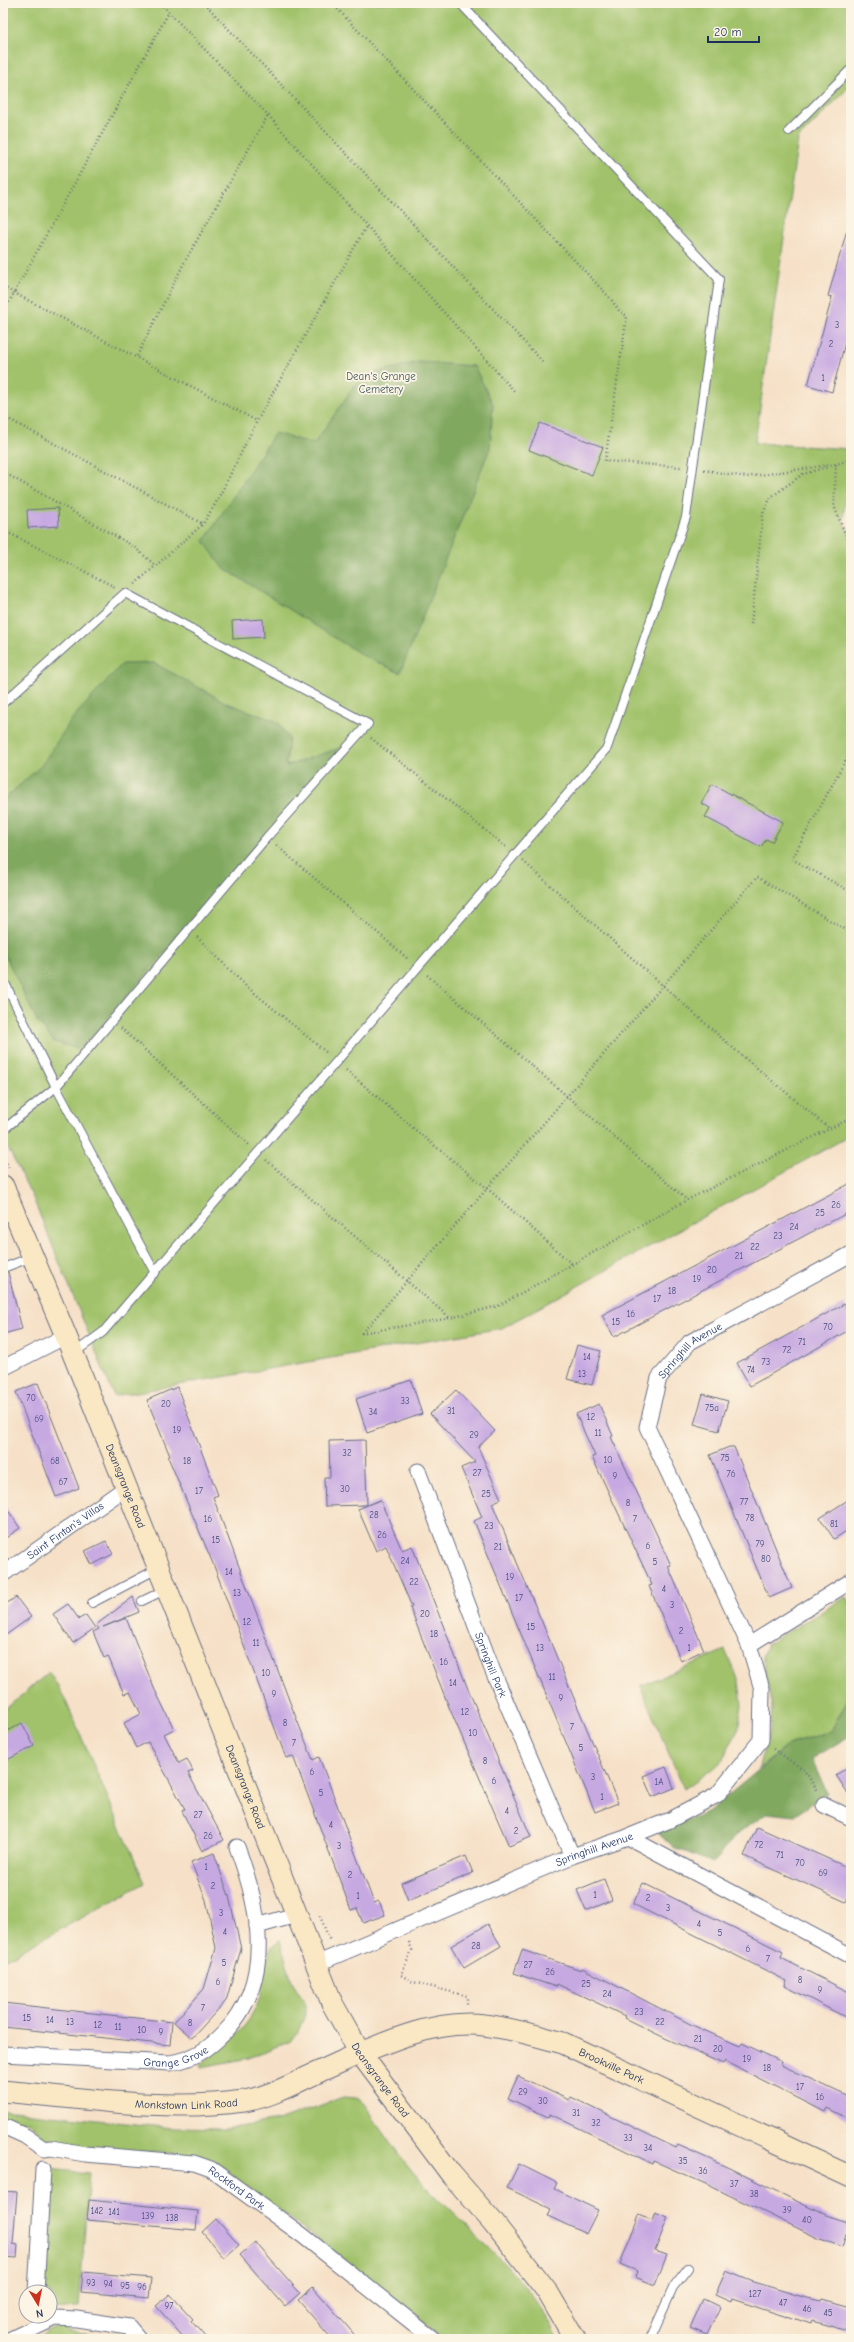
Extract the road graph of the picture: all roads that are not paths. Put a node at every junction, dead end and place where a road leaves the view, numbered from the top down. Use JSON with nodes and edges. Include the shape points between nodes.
{"nodes":[{"id":1,"x":460,"y":3,"type":"edge"},
{"id":2,"x":851,"y":69,"type":"edge"},
{"id":3,"x":789,"y":131,"type":"dead end"},
{"id":4,"x":3,"y":703,"type":"edge"},
{"id":5,"x":3,"y":980,"type":"edge"},
{"id":6,"x":56,"y":1087,"type":"junction"},
{"id":7,"x":3,"y":1130,"type":"edge"},
{"id":8,"x":3,"y":1186,"type":"edge"},
{"id":9,"x":851,"y":1254,"type":"edge"},
{"id":10,"x":34,"y":1256,"type":"junction"},
{"id":11,"x":3,"y":1268,"type":"edge"},
{"id":12,"x":155,"y":1273,"type":"junction"},
{"id":13,"x":70,"y":1345,"type":"junction"},
{"id":14,"x":3,"y":1368,"type":"edge"},
{"id":15,"x":418,"y":1470,"type":"dead end"},
{"id":16,"x":127,"y":1487,"type":"junction"},
{"id":17,"x":159,"y":1568,"type":"junction"},
{"id":18,"x":3,"y":1574,"type":"edge"},
{"id":19,"x":851,"y":1581,"type":"edge"},
{"id":20,"x":168,"y":1589,"type":"junction"},
{"id":21,"x":142,"y":1601,"type":"dead end"},
{"id":22,"x":92,"y":1603,"type":"dead end"},
{"id":23,"x":749,"y":1645,"type":"junction"},
{"id":24,"x":824,"y":1805,"type":"road end"},
{"id":25,"x":851,"y":1818,"type":"edge"},
{"id":26,"x":628,"y":1838,"type":"junction"},
{"id":27,"x":237,"y":1847,"type":"dead end"},
{"id":28,"x":572,"y":1856,"type":"junction"},
{"id":29,"x":296,"y":1915,"type":"junction"},
{"id":30,"x":257,"y":1926,"type":"junction"},
{"id":31,"x":851,"y":1956,"type":"edge"},
{"id":32,"x":316,"y":1964,"type":"junction"},
{"id":33,"x":360,"y":2053,"type":"junction"},
{"id":34,"x":3,"y":2054,"type":"edge"},
{"id":35,"x":3,"y":2091,"type":"edge"},
{"id":36,"x":3,"y":2126,"type":"edge"},
{"id":37,"x":43,"y":2169,"type":"dead end"},
{"id":38,"x":851,"y":2177,"type":"edge"},
{"id":39,"x":688,"y":2268,"type":"dead end"},
{"id":40,"x":36,"y":2284,"type":"edge"},
{"id":41,"x":58,"y":2318,"type":"edge"},
{"id":42,"x":30,"y":2324,"type":"edge"},
{"id":43,"x":11,"y":2339,"type":"edge"},
{"id":44,"x":138,"y":2339,"type":"edge"},
{"id":45,"x":433,"y":2339,"type":"edge"},
{"id":46,"x":575,"y":2339,"type":"edge"},
{"id":47,"x":650,"y":2339,"type":"edge"}],
"edges":[{"from":1,"to":12,"type":"lane","via":[[719,280],[686,517],[607,748]]},
{"from":2,"to":3,"type":"lane"},
{"from":4,"to":6,"type":"lane","via":[[126,592],[368,724],[267,837]]},
{"from":5,"to":6,"type":"lane"},
{"from":6,"to":7,"type":"lane"},
{"from":6,"to":12,"type":"lane"},
{"from":8,"to":10,"type":"main road","name":"Deansgrange Road"},
{"from":9,"to":23,"type":"street","name":"Springhill Avenue","via":[[690,1342],[659,1378],[646,1427]]},
{"from":10,"to":11,"type":"lane"},
{"from":10,"to":13,"type":"main road","name":"Deansgrange Road"},
{"from":12,"to":13,"type":"lane","via":[[103,1332]]},
{"from":13,"to":14,"type":"street"},
{"from":13,"to":16,"type":"main road","name":"Deansgrange Road"},
{"from":15,"to":28,"type":"street","name":"Springhill Park","via":[[492,1669]]},
{"from":16,"to":17,"type":"main road","name":"Deansgrange Road"},
{"from":16,"to":18,"type":"street","name":"Saint Fintan's Villas"},
{"from":17,"to":20,"type":"main road","name":"Deansgrange Road"},
{"from":17,"to":22,"type":"lane"},
{"from":19,"to":23,"type":"street"},
{"from":20,"to":21,"type":"lane"},
{"from":20,"to":29,"type":"main road","name":"Deansgrange Road"},
{"from":23,"to":26,"type":"street","name":"Springhill Avenue","via":[[762,1689],[761,1740],[717,1795],[670,1820]]},
{"from":24,"to":25,"type":"street"},
{"from":26,"to":28,"type":"street","name":"Springhill Avenue"},
{"from":26,"to":31,"type":"street"},
{"from":27,"to":30,"type":"street","name":"Grange Grove","via":[[249,1880]]},
{"from":28,"to":32,"type":"street","name":"Springhill Avenue"},
{"from":29,"to":30,"type":"street"},
{"from":29,"to":32,"type":"main road","name":"Deansgrange Road"},
{"from":30,"to":34,"type":"street","name":"Grange Grove","via":[[258,1967],[250,1995],[231,2026],[209,2048],[194,2057],[170,2063]]},
{"from":32,"to":33,"type":"main road","name":"Deansgrange Road","via":[[332,2003]]},
{"from":33,"to":35,"type":"main road","name":"Monkstown Link Road","via":[[285,2087],[246,2101],[180,2106]]},
{"from":33,"to":38,"type":"main road","name":"Brookville Park","via":[[400,2037],[449,2025],[482,2024],[525,2032],[563,2043]]},
{"from":33,"to":46,"type":"main road","name":"Deansgrange Road","via":[[451,2174],[547,2291]]},
{"from":36,"to":45,"type":"street","name":"Rockford Park","via":[[25,2136],[44,2149],[194,2163],[211,2169],[302,2235]]},
{"from":37,"to":40,"type":"street"},
{"from":39,"to":47,"type":"lane","via":[[674,2286]]},
{"from":41,"to":44,"type":"street","via":[[128,2326]]},
{"from":42,"to":43,"type":"street"}]}
